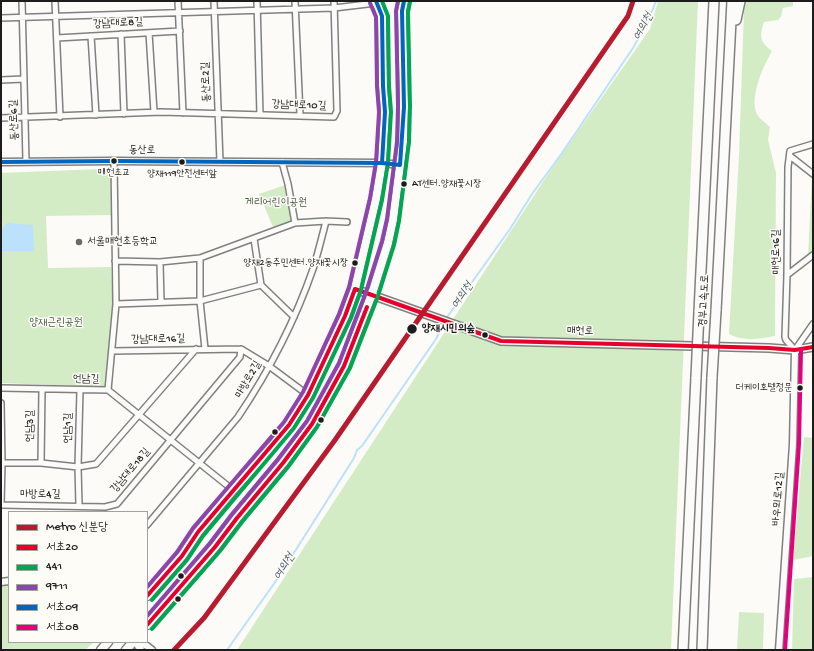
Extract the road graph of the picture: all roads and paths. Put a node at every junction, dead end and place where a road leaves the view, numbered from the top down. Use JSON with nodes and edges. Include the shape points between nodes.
{"nodes":[{"id":1,"x":22,"y":1,"type":"edge"},
{"id":2,"x":56,"y":1,"type":"edge"},
{"id":3,"x":178,"y":1,"type":"edge"},
{"id":4,"x":214,"y":1,"type":"edge"},
{"id":5,"x":257,"y":1,"type":"edge"},
{"id":6,"x":295,"y":1,"type":"edge"},
{"id":7,"x":334,"y":1,"type":"edge"},
{"id":8,"x":402,"y":1,"type":"edge"},
{"id":9,"x":709,"y":1,"type":"edge"},
{"id":10,"x":714,"y":1,"type":"edge"},
{"id":11,"x":732,"y":1,"type":"edge"},
{"id":12,"x":740,"y":1,"type":"edge"},
{"id":13,"x":379,"y":2,"type":"edge"},
{"id":14,"x":334,"y":8,"type":"junction"},
{"id":15,"x":295,"y":9,"type":"junction"},
{"id":16,"x":215,"y":11,"type":"junction"},
{"id":17,"x":257,"y":11,"type":"junction"},
{"id":18,"x":179,"y":12,"type":"junction"},
{"id":19,"x":56,"y":16,"type":"junction"},
{"id":20,"x":22,"y":17,"type":"junction"},
{"id":21,"x":1,"y":18,"type":"edge"},
{"id":22,"x":180,"y":31,"type":"junction"},
{"id":23,"x":149,"y":33,"type":"junction"},
{"id":24,"x":121,"y":34,"type":"junction"},
{"id":25,"x":91,"y":36,"type":"junction"},
{"id":26,"x":57,"y":38,"type":"junction"},
{"id":27,"x":730,"y":40,"type":"junction"},
{"id":28,"x":712,"y":44,"type":"junction"},
{"id":29,"x":24,"y":79,"type":"junction"},
{"id":30,"x":1,"y":80,"type":"edge"},
{"id":31,"x":154,"y":112,"type":"junction"},
{"id":32,"x":183,"y":113,"type":"junction"},
{"id":33,"x":124,"y":114,"type":"junction"},
{"id":34,"x":218,"y":114,"type":"junction"},
{"id":35,"x":96,"y":115,"type":"junction"},
{"id":36,"x":260,"y":115,"type":"junction"},
{"id":37,"x":300,"y":115,"type":"junction"},
{"id":38,"x":60,"y":117,"type":"junction"},
{"id":39,"x":1,"y":118,"type":"edge"},
{"id":40,"x":25,"y":118,"type":"junction"},
{"id":41,"x":813,"y":144,"type":"edge"},
{"id":42,"x":790,"y":154,"type":"junction"},
{"id":43,"x":26,"y":161,"type":"junction"},
{"id":44,"x":114,"y":161,"type":"junction"},
{"id":45,"x":1,"y":162,"type":"edge"},
{"id":46,"x":220,"y":162,"type":"junction"},
{"id":47,"x":282,"y":162,"type":"junction"},
{"id":48,"x":382,"y":163,"type":"junction"},
{"id":49,"x":400,"y":165,"type":"junction"},
{"id":50,"x":813,"y":174,"type":"edge"},
{"id":51,"x":326,"y":221,"type":"junction"},
{"id":52,"x":347,"y":222,"type":"dead end"},
{"id":53,"x":295,"y":223,"type":"junction"},
{"id":54,"x":254,"y":239,"type":"junction"},
{"id":55,"x":813,"y":255,"type":"edge"},
{"id":56,"x":200,"y":258,"type":"junction"},
{"id":57,"x":115,"y":261,"type":"junction"},
{"id":58,"x":160,"y":262,"type":"junction"},
{"id":59,"x":787,"y":274,"type":"junction"},
{"id":60,"x":261,"y":285,"type":"junction"},
{"id":61,"x":355,"y":289,"type":"junction"},
{"id":62,"x":372,"y":294,"type":"junction"},
{"id":63,"x":200,"y":300,"type":"junction"},
{"id":64,"x":161,"y":302,"type":"junction"},
{"id":65,"x":116,"y":304,"type":"junction"},
{"id":66,"x":294,"y":317,"type":"junction"},
{"id":67,"x":813,"y":324,"type":"edge"},
{"id":68,"x":813,"y":347,"type":"edge"},
{"id":69,"x":196,"y":349,"type":"junction"},
{"id":70,"x":205,"y":349,"type":"junction"},
{"id":71,"x":241,"y":349,"type":"junction"},
{"id":72,"x":795,"y":350,"type":"junction"},
{"id":73,"x":112,"y":351,"type":"junction"},
{"id":74,"x":269,"y":366,"type":"junction"},
{"id":75,"x":1,"y":388,"type":"edge"},
{"id":76,"x":42,"y":389,"type":"junction"},
{"id":77,"x":80,"y":390,"type":"junction"},
{"id":78,"x":108,"y":390,"type":"junction"},
{"id":79,"x":308,"y":395,"type":"junction"},
{"id":80,"x":1,"y":403,"type":"edge"},
{"id":81,"x":139,"y":415,"type":"junction"},
{"id":82,"x":171,"y":440,"type":"junction"},
{"id":83,"x":2,"y":463,"type":"junction"},
{"id":84,"x":41,"y":463,"type":"junction"},
{"id":85,"x":199,"y":463,"type":"junction"},
{"id":86,"x":78,"y":467,"type":"junction"},
{"id":87,"x":233,"y":490,"type":"junction"},
{"id":88,"x":1,"y":505,"type":"edge"},
{"id":89,"x":79,"y":505,"type":"junction"},
{"id":90,"x":22,"y":506,"type":"junction"},
{"id":91,"x":102,"y":509,"type":"edge"},
{"id":92,"x":22,"y":511,"type":"edge"},
{"id":93,"x":148,"y":524,"type":"edge"},
{"id":94,"x":148,"y":595,"type":"edge"},
{"id":95,"x":148,"y":624,"type":"edge"},
{"id":96,"x":135,"y":643,"type":"edge"},
{"id":97,"x":139,"y":643,"type":"edge"},
{"id":98,"x":126,"y":650,"type":"edge"},
{"id":99,"x":152,"y":650,"type":"edge"},
{"id":100,"x":683,"y":650,"type":"edge"},
{"id":101,"x":702,"y":650,"type":"edge"},
{"id":102,"x":779,"y":650,"type":"edge"}],
"edges":[{"from":1,"to":20,"type":"street","name":"동산로6길"},
{"from":2,"to":19,"type":"street"},
{"from":3,"to":18,"type":"street"},
{"from":4,"to":16,"type":"street","name":"동산로2길"},
{"from":5,"to":17,"type":"street"},
{"from":6,"to":15,"type":"street"},
{"from":7,"to":14,"type":"street"},
{"from":8,"to":49,"type":"main road","via":[[404,106]]},
{"from":9,"to":28,"type":"highway"},
{"from":10,"to":28,"type":"highway","name":"경부고속도로"},
{"from":11,"to":27,"type":"highway","name":"경부고속도로"},
{"from":12,"to":27,"type":"highway"},
{"from":13,"to":14,"type":"street","name":"강남대로8길"},
{"from":13,"to":48,"type":"main road","via":[[382,16],[385,112]]},
{"from":14,"to":15,"type":"street","name":"강남대로8길"},
{"from":14,"to":37,"type":"street","name":"강남대로10길","via":[[337,111],[334,117]]},
{"from":15,"to":17,"type":"street","name":"강남대로8길"},
{"from":15,"to":37,"type":"street"},
{"from":16,"to":17,"type":"street","name":"강남대로8길"},
{"from":16,"to":18,"type":"street","name":"강남대로8길"},
{"from":16,"to":34,"type":"street","name":"동산로2길"},
{"from":17,"to":36,"type":"street"},
{"from":18,"to":19,"type":"street","name":"강남대로8길"},
{"from":18,"to":22,"type":"street"},
{"from":19,"to":20,"type":"street","name":"강남대로8길"},
{"from":19,"to":26,"type":"street"},
{"from":20,"to":21,"type":"street","name":"강남대로8길"},
{"from":20,"to":29,"type":"street","name":"동산로6길"},
{"from":22,"to":23,"type":"street","name":"강남대로8길"},
{"from":22,"to":32,"type":"street"},
{"from":23,"to":24,"type":"street","name":"강남대로8길"},
{"from":23,"to":31,"type":"street"},
{"from":24,"to":25,"type":"street","name":"강남대로8길"},
{"from":24,"to":33,"type":"street"},
{"from":25,"to":26,"type":"street","name":"강남대로8길"},
{"from":25,"to":35,"type":"street"},
{"from":26,"to":38,"type":"street"},
{"from":27,"to":101,"type":"highway","name":"경부고속도로","bridge":true,"via":[[712,378]]},
{"from":28,"to":100,"type":"highway","name":"경부고속도로","bridge":true},
{"from":29,"to":30,"type":"street"},
{"from":29,"to":40,"type":"street","name":"동산로6길"},
{"from":31,"to":32,"type":"street","name":"강남대로10길"},
{"from":31,"to":33,"type":"street","name":"강남대로10길"},
{"from":32,"to":34,"type":"street","name":"강남대로10길"},
{"from":33,"to":35,"type":"street","name":"강남대로10길"},
{"from":34,"to":36,"type":"street","name":"강남대로10길"},
{"from":34,"to":46,"type":"street","name":"동산로2길"},
{"from":35,"to":38,"type":"street","name":"강남대로10길"},
{"from":36,"to":37,"type":"street","name":"강남대로10길"},
{"from":38,"to":40,"type":"street","name":"강남대로10길"},
{"from":39,"to":40,"type":"street","name":"강남대로10길"},
{"from":40,"to":43,"type":"street","name":"동산로6길"},
{"from":41,"to":42,"type":"street"},
{"from":42,"to":50,"type":"street"},
{"from":42,"to":59,"type":"street","name":"매헌로16길"},
{"from":43,"to":44,"type":"street","name":"동산로"},
{"from":43,"to":45,"type":"street","name":"동산로"},
{"from":44,"to":46,"type":"street","name":"동산로"},
{"from":44,"to":57,"type":"street","name":"언남길"},
{"from":46,"to":47,"type":"street","name":"동산로"},
{"from":47,"to":48,"type":"street","name":"동산로"},
{"from":47,"to":53,"type":"street"},
{"from":48,"to":49,"type":"street","name":"동산로"},
{"from":48,"to":61,"type":"main road"},
{"from":49,"to":62,"type":"main road","via":[[388,242]]},
{"from":51,"to":52,"type":"street"},
{"from":51,"to":53,"type":"street"},
{"from":51,"to":66,"type":"street","name":"마방로2길","via":[[313,268]]},
{"from":53,"to":54,"type":"street"},
{"from":54,"to":56,"type":"street"},
{"from":54,"to":60,"type":"street"},
{"from":55,"to":59,"type":"street"},
{"from":56,"to":58,"type":"street"},
{"from":56,"to":63,"type":"street"},
{"from":57,"to":58,"type":"street"},
{"from":57,"to":65,"type":"street","name":"언남길"},
{"from":58,"to":64,"type":"street"},
{"from":59,"to":72,"type":"street","name":"매헌로16길","via":[[785,337]]},
{"from":60,"to":63,"type":"street"},
{"from":60,"to":66,"type":"street"},
{"from":61,"to":62,"type":"main road","name":"매헌로"},
{"from":61,"to":79,"type":"main road"},
{"from":62,"to":72,"type":"main road","name":"매헌로","via":[[501,341]]},
{"from":62,"to":95,"type":"main road","via":[[344,366],[312,424],[215,547]]},
{"from":63,"to":64,"type":"street"},
{"from":63,"to":70,"type":"street"},
{"from":64,"to":65,"type":"street"},
{"from":65,"to":73,"type":"street","name":"언남길"},
{"from":66,"to":74,"type":"street","name":"마방로2길"},
{"from":67,"to":72,"type":"street"},
{"from":68,"to":72,"type":"main road","name":"매헌로"},
{"from":69,"to":70,"type":"street","name":"강남대로16길"},
{"from":69,"to":73,"type":"street","name":"강남대로16길"},
{"from":69,"to":81,"type":"street"},
{"from":70,"to":71,"type":"street","name":"강남대로16길"},
{"from":71,"to":74,"type":"street"},
{"from":71,"to":82,"type":"street","name":"강남대로18길","via":[[240,357]]},
{"from":72,"to":102,"type":"street","name":"바우뫼로12길","via":[[793,444]]},
{"from":73,"to":78,"type":"street","name":"언남길"},
{"from":74,"to":79,"type":"street"},
{"from":74,"to":85,"type":"street","name":"마방로2길","via":[[238,417]]},
{"from":75,"to":76,"type":"street","name":"언남길"},
{"from":76,"to":77,"type":"street","name":"언남길"},
{"from":76,"to":84,"type":"street","name":"언남3길"},
{"from":77,"to":78,"type":"street","name":"언남길"},
{"from":77,"to":86,"type":"street","name":"언남1길"},
{"from":78,"to":81,"type":"street"},
{"from":79,"to":87,"type":"main road","via":[[274,444]]},
{"from":80,"to":83,"type":"street"},
{"from":81,"to":82,"type":"street"},
{"from":81,"to":86,"type":"street","via":[[96,464]]},
{"from":82,"to":85,"type":"street"},
{"from":82,"to":91,"type":"street","name":"강남대로18길","via":[[117,504]]},
{"from":83,"to":84,"type":"street"},
{"from":83,"to":88,"type":"street"},
{"from":84,"to":86,"type":"street"},
{"from":85,"to":87,"type":"street"},
{"from":85,"to":93,"type":"street","name":"마방로2길"},
{"from":86,"to":89,"type":"street","name":"언남1길"},
{"from":87,"to":94,"type":"main road"},
{"from":88,"to":90,"type":"street","name":"마방로4길"},
{"from":89,"to":90,"type":"street","name":"마방로4길"},
{"from":89,"to":91,"type":"street","name":"강남대로18길"},
{"from":90,"to":92,"type":"street"},
{"from":96,"to":98,"type":"main road"},
{"from":97,"to":99,"type":"street"}]}
